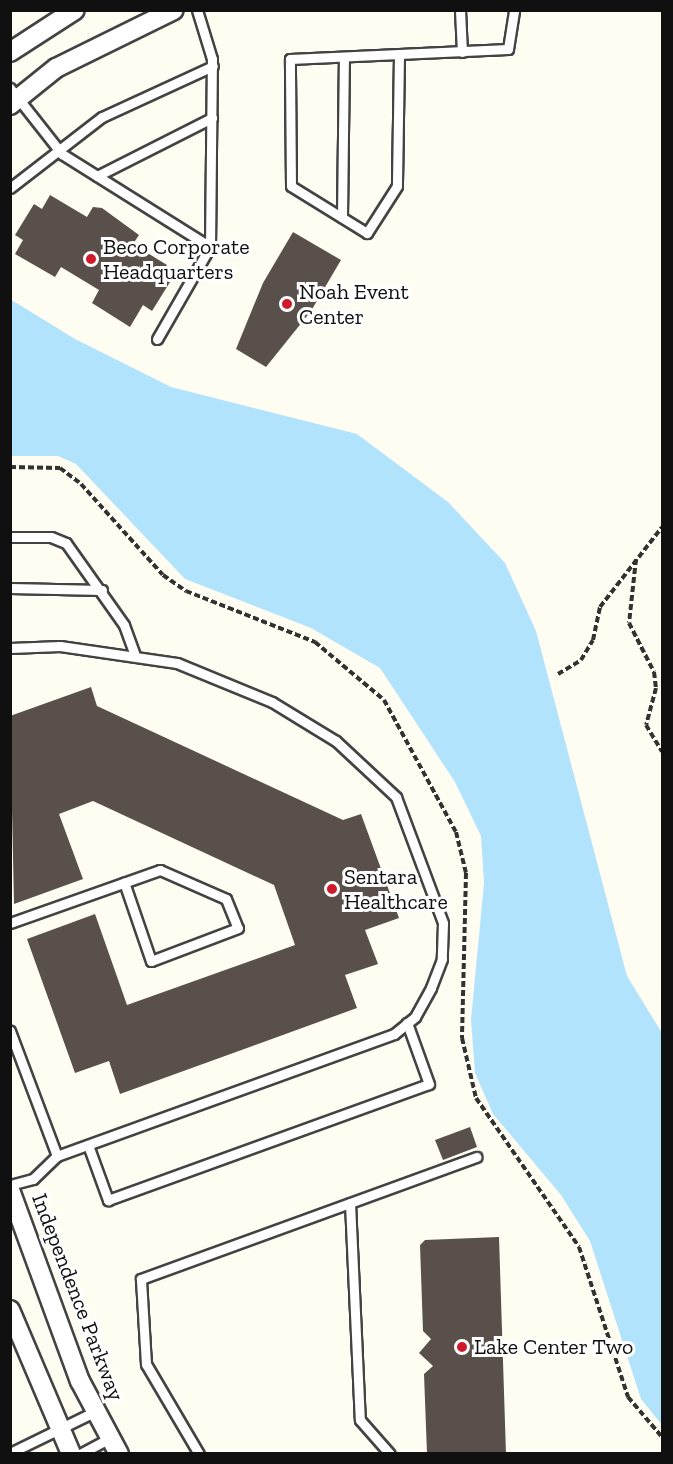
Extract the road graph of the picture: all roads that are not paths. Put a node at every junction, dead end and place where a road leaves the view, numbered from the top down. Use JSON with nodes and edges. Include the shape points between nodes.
{"nodes":[{"id":1,"x":75,"y":10,"type":"edge"},
{"id":2,"x":174,"y":10,"type":"edge"},
{"id":3,"x":197,"y":10,"type":"edge"},
{"id":4,"x":460,"y":10,"type":"edge"},
{"id":5,"x":513,"y":10,"type":"edge"},
{"id":6,"x":10,"y":52,"type":"edge"},
{"id":7,"x":462,"y":52,"type":"junction"},
{"id":8,"x":399,"y":55,"type":"junction"},
{"id":9,"x":344,"y":57,"type":"junction"},
{"id":10,"x":213,"y":66,"type":"junction"},
{"id":11,"x":13,"y":98,"type":"edge"},
{"id":12,"x":212,"y":118,"type":"junction"},
{"id":13,"x":57,"y":148,"type":"junction"},
{"id":14,"x":96,"y":176,"type":"junction"},
{"id":15,"x":10,"y":188,"type":"edge"},
{"id":16,"x":342,"y":217,"type":"junction"},
{"id":17,"x":210,"y":247,"type":"junction"},
{"id":18,"x":157,"y":339,"type":"dead end"},
{"id":19,"x":10,"y":537,"type":"edge"},
{"id":20,"x":10,"y":588,"type":"edge"},
{"id":21,"x":102,"y":590,"type":"junction"},
{"id":22,"x":10,"y":648,"type":"edge"},
{"id":23,"x":134,"y":653,"type":"junction"},
{"id":24,"x":124,"y":882,"type":"junction"},
{"id":25,"x":10,"y":923,"type":"edge"},
{"id":26,"x":407,"y":1023,"type":"junction"},
{"id":27,"x":10,"y":1031,"type":"edge"},
{"id":28,"x":88,"y":1145,"type":"junction"},
{"id":29,"x":57,"y":1155,"type":"junction"},
{"id":30,"x":477,"y":1157,"type":"dead end"},
{"id":31,"x":10,"y":1185,"type":"edge"},
{"id":32,"x":10,"y":1190,"type":"edge"},
{"id":33,"x":350,"y":1203,"type":"junction"},
{"id":34,"x":10,"y":1310,"type":"edge"},
{"id":35,"x":96,"y":1411,"type":"junction"},
{"id":36,"x":58,"y":1430,"type":"junction"},
{"id":37,"x":115,"y":1446,"type":"edge"},
{"id":38,"x":10,"y":1453,"type":"edge"},
{"id":39,"x":71,"y":1454,"type":"edge"},
{"id":40,"x":81,"y":1454,"type":"edge"},
{"id":41,"x":199,"y":1454,"type":"edge"},
{"id":42,"x":390,"y":1454,"type":"edge"}],
"edges":[{"from":1,"to":6,"type":"street"},
{"from":2,"to":11,"type":"street","via":[[144,20],[56,68]]},
{"from":3,"to":10,"type":"lane"},
{"from":4,"to":7,"type":"lane"},
{"from":5,"to":7,"type":"lane","via":[[508,49]]},
{"from":7,"to":8,"type":"lane"},
{"from":8,"to":9,"type":"lane"},
{"from":8,"to":16,"type":"lane","via":[[397,186],[368,233]]},
{"from":9,"to":16,"type":"lane"},
{"from":9,"to":16,"type":"lane","via":[[290,59],[291,186]]},
{"from":10,"to":12,"type":"lane"},
{"from":10,"to":13,"type":"lane","via":[[133,100]]},
{"from":11,"to":13,"type":"lane"},
{"from":12,"to":14,"type":"lane"},
{"from":12,"to":17,"type":"lane"},
{"from":13,"to":14,"type":"lane"},
{"from":13,"to":15,"type":"lane"},
{"from":14,"to":17,"type":"lane"},
{"from":17,"to":18,"type":"lane"},
{"from":19,"to":21,"type":"lane","via":[[51,537],[66,543]]},
{"from":20,"to":21,"type":"lane"},
{"from":21,"to":23,"type":"lane"},
{"from":22,"to":23,"type":"lane","via":[[60,646]]},
{"from":23,"to":26,"type":"lane","via":[[177,663],[272,702],[336,741],[396,797],[443,923],[442,959]]},
{"from":24,"to":24,"type":"lane","via":[[159,870],[226,898],[237,928],[152,961]]},
{"from":24,"to":25,"type":"lane"},
{"from":26,"to":28,"type":"lane","via":[[394,1034]]},
{"from":26,"to":28,"type":"lane","via":[[429,1084],[108,1200]]},
{"from":27,"to":29,"type":"lane"},
{"from":28,"to":29,"type":"lane"},
{"from":29,"to":31,"type":"lane","via":[[33,1179]]},
{"from":30,"to":33,"type":"lane"},
{"from":32,"to":35,"type":"street","name":"Independence Parkway"},
{"from":33,"to":41,"type":"lane","via":[[141,1279],[146,1364]]},
{"from":33,"to":42,"type":"lane","via":[[360,1420]]},
{"from":34,"to":36,"type":"street"},
{"from":35,"to":36,"type":"lane"},
{"from":35,"to":37,"type":"street","name":"Independence Parkway"},
{"from":36,"to":38,"type":"lane"},
{"from":36,"to":39,"type":"street"},
{"from":37,"to":40,"type":"lane"}]}
